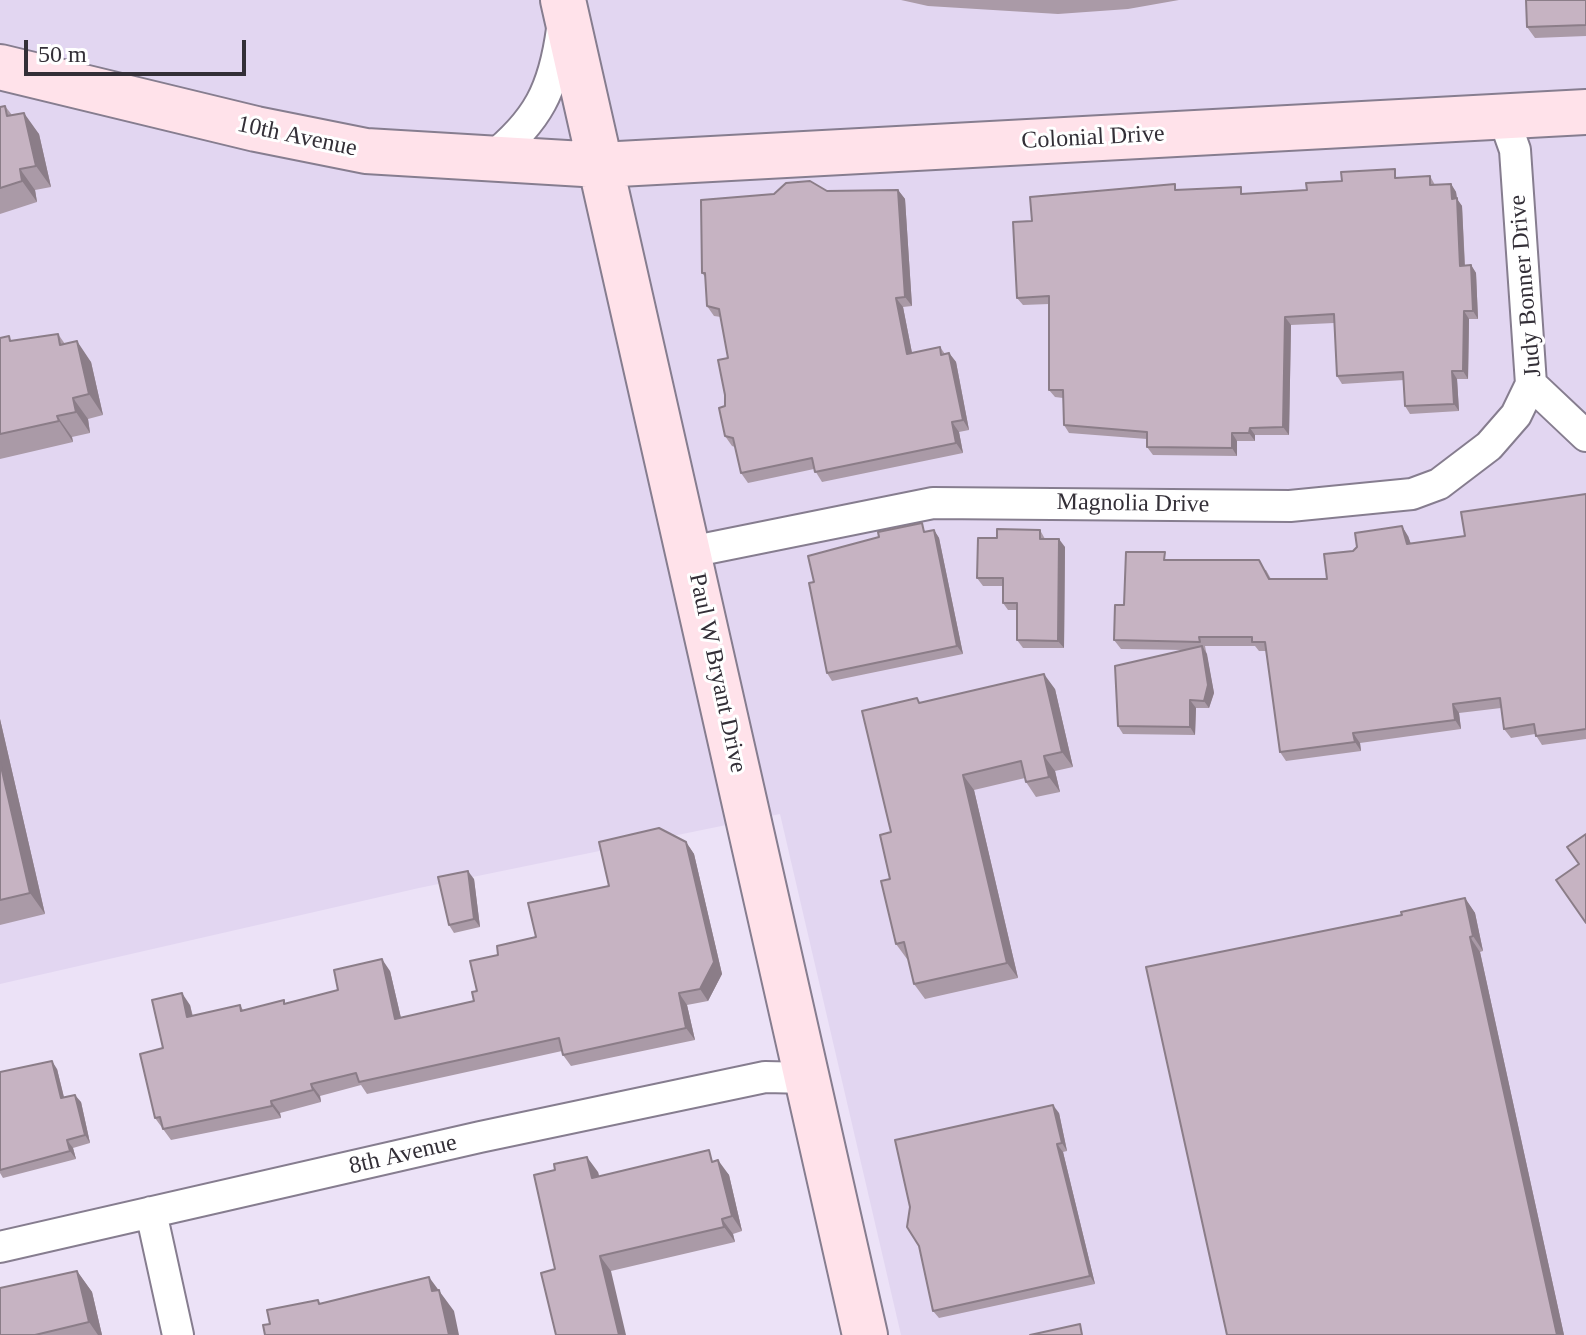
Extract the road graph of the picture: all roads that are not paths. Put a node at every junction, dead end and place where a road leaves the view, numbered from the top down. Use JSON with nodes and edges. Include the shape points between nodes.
{"nodes":[{"id":1,"x":564,"y":6,"type":"edge"},
{"id":2,"x":0,"y":67,"type":"edge"},
{"id":3,"x":1586,"y":112,"type":"edge"},
{"id":4,"x":1503,"y":116,"type":"junction"},
{"id":5,"x":490,"y":159,"type":"junction"},
{"id":6,"x":600,"y":165,"type":"junction"},
{"id":7,"x":1531,"y":384,"type":"junction"},
{"id":8,"x":1586,"y":436,"type":"edge"},
{"id":9,"x":690,"y":552,"type":"junction"},
{"id":10,"x":809,"y":1078,"type":"junction"},
{"id":11,"x":151,"y":1212,"type":"junction"},
{"id":12,"x":0,"y":1247,"type":"edge"},
{"id":13,"x":178,"y":1335,"type":"edge"},
{"id":14,"x":865,"y":1335,"type":"edge"}],
"edges":[{"from":1,"to":5,"type":"street","name":"Paul W Bryant Drive","via":[[557,68],[538,110]]},
{"from":1,"to":6,"type":"main road","name":"Paul W Bryant Drive"},
{"from":2,"to":5,"type":"main road","name":"10th Avenue","via":[[366,151]]},
{"from":3,"to":4,"type":"main road","name":"Colonial Drive"},
{"from":4,"to":6,"type":"main road","name":"Colonial Drive"},
{"from":4,"to":7,"type":"street","name":"Judy Bonner Drive","via":[[1515,150]]},
{"from":5,"to":6,"type":"main road","name":"10th Avenue"},
{"from":6,"to":9,"type":"main road","name":"Paul W Bryant Drive"},
{"from":7,"to":8,"type":"street","name":"Judy Bonner Drive"},
{"from":7,"to":9,"type":"street","name":"Magnolia Drive","via":[[1516,415],[1489,446],[1439,484],[1412,494],[1290,506],[933,503]]},
{"from":9,"to":10,"type":"main road","name":"Paul W Bryant Drive"},
{"from":10,"to":11,"type":"street","name":"8th Avenue","via":[[765,1077]]},
{"from":10,"to":14,"type":"main road","name":"Paul W Bryant Drive"},
{"from":11,"to":12,"type":"street","name":"8th Avenue"},
{"from":11,"to":13,"type":"street"}]}
